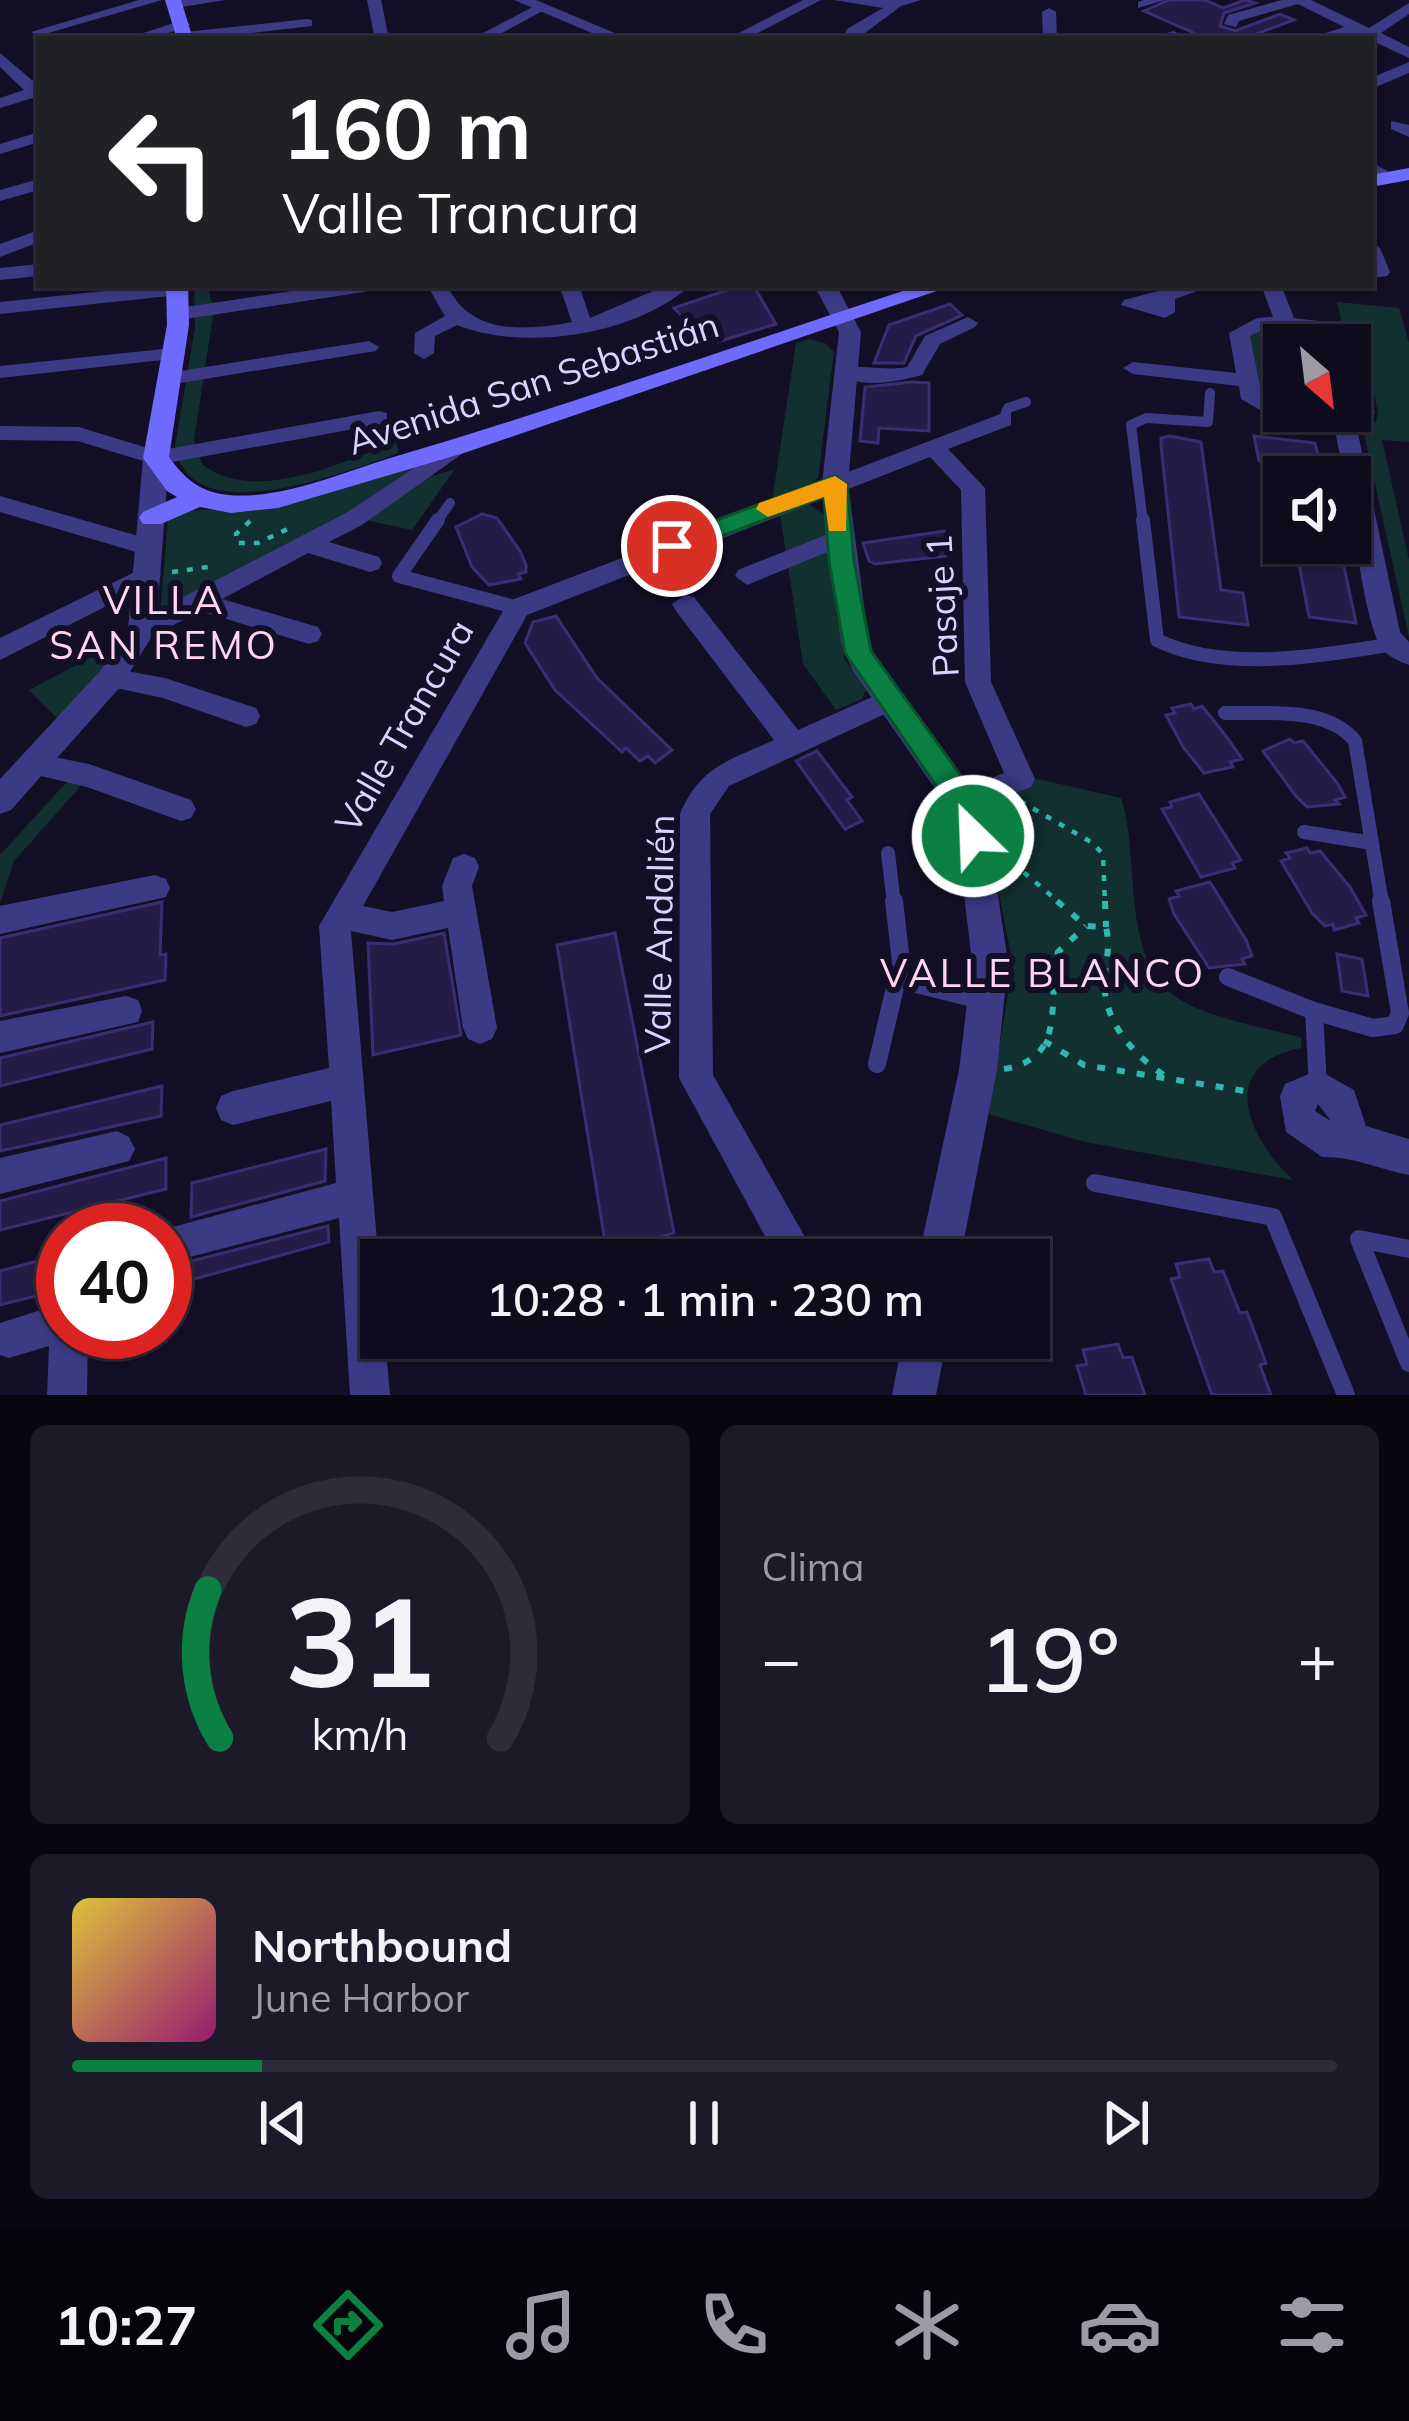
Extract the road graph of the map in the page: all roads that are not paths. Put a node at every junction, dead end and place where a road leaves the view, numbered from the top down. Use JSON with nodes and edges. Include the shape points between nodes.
{"nodes":[{"id":1,"x":155,"y":0,"type":"edge"},
{"id":2,"x":219,"y":0,"type":"edge"},
{"id":3,"x":374,"y":0,"type":"edge"},
{"id":4,"x":522,"y":0,"type":"edge"},
{"id":5,"x":814,"y":0,"type":"edge"},
{"id":6,"x":841,"y":0,"type":"edge"},
{"id":7,"x":914,"y":0,"type":"edge"},
{"id":8,"x":1299,"y":0,"type":"edge"},
{"id":9,"x":174,"y":2,"type":"edge"},
{"id":10,"x":896,"y":3,"type":"junction"},
{"id":11,"x":1409,"y":7,"type":"edge"},
{"id":12,"x":542,"y":8,"type":"junction"},
{"id":13,"x":307,"y":23,"type":"dead end"},
{"id":14,"x":1225,"y":26,"type":"dead end"},
{"id":15,"x":1365,"y":31,"type":"junction"},
{"id":16,"x":38,"y":32,"type":"dead end"},
{"id":17,"x":185,"y":33,"type":"edge"},
{"id":18,"x":1174,"y":35,"type":"dead end"},
{"id":19,"x":381,"y":36,"type":"edge"},
{"id":20,"x":484,"y":36,"type":"edge"},
{"id":21,"x":613,"y":36,"type":"edge"},
{"id":22,"x":740,"y":36,"type":"edge"},
{"id":23,"x":851,"y":36,"type":"edge"},
{"id":24,"x":1148,"y":36,"type":"edge"},
{"id":25,"x":1343,"y":36,"type":"edge"},
{"id":26,"x":1409,"y":52,"type":"edge"},
{"id":27,"x":0,"y":58,"type":"edge"},
{"id":28,"x":1409,"y":68,"type":"edge"},
{"id":29,"x":1374,"y":83,"type":"edge"},
{"id":30,"x":36,"y":91,"type":"edge"},
{"id":31,"x":36,"y":92,"type":"edge"},
{"id":32,"x":0,"y":103,"type":"edge"},
{"id":33,"x":36,"y":138,"type":"edge"},
{"id":34,"x":0,"y":149,"type":"edge"},
{"id":35,"x":36,"y":185,"type":"edge"},
{"id":36,"x":0,"y":196,"type":"edge"},
{"id":37,"x":36,"y":237,"type":"edge"},
{"id":38,"x":0,"y":251,"type":"edge"},
{"id":39,"x":36,"y":270,"type":"edge"},
{"id":40,"x":0,"y":274,"type":"edge"},
{"id":41,"x":327,"y":288,"type":"edge"},
{"id":42,"x":438,"y":288,"type":"edge"},
{"id":43,"x":570,"y":288,"type":"edge"},
{"id":44,"x":675,"y":288,"type":"edge"},
{"id":45,"x":827,"y":288,"type":"edge"},
{"id":46,"x":932,"y":288,"type":"edge"},
{"id":47,"x":1193,"y":288,"type":"edge"},
{"id":48,"x":1272,"y":288,"type":"edge"},
{"id":49,"x":1166,"y":295,"type":"dead end"},
{"id":50,"x":178,"y":296,"type":"edge"},
{"id":51,"x":0,"y":308,"type":"edge"},
{"id":52,"x":454,"y":319,"type":"junction"},
{"id":53,"x":846,"y":319,"type":"junction"},
{"id":54,"x":1285,"y":322,"type":"junction"},
{"id":55,"x":968,"y":323,"type":"dead end"},
{"id":56,"x":1302,"y":324,"type":"edge"},
{"id":57,"x":583,"y":326,"type":"junction"},
{"id":58,"x":369,"y":347,"type":"dead end"},
{"id":59,"x":424,"y":353,"type":"dead end"},
{"id":60,"x":170,"y":367,"type":"junction"},
{"id":61,"x":1133,"y":368,"type":"dead end"},
{"id":62,"x":0,"y":372,"type":"edge"},
{"id":63,"x":847,"y":372,"type":"junction"},
{"id":64,"x":1246,"y":380,"type":"junction"},
{"id":65,"x":1210,"y":393,"type":"dead end"},
{"id":66,"x":1263,"y":406,"type":"edge"},
{"id":67,"x":1014,"y":411,"type":"dead end"},
{"id":68,"x":380,"y":418,"type":"dead end"},
{"id":69,"x":1346,"y":432,"type":"edge"},
{"id":70,"x":0,"y":433,"type":"edge"},
{"id":71,"x":458,"y":446,"type":"junction"},
{"id":72,"x":932,"y":446,"type":"junction"},
{"id":73,"x":156,"y":458,"type":"junction"},
{"id":74,"x":835,"y":484,"type":"junction"},
{"id":75,"x":198,"y":498,"type":"junction"},
{"id":76,"x":450,"y":503,"type":"dead end"},
{"id":77,"x":0,"y":504,"type":"edge"},
{"id":78,"x":838,"y":538,"type":"junction"},
{"id":79,"x":305,"y":544,"type":"junction"},
{"id":80,"x":154,"y":553,"type":"junction"},
{"id":81,"x":370,"y":562,"type":"dead end"},
{"id":82,"x":747,"y":576,"type":"dead end"},
{"id":83,"x":198,"y":601,"type":"junction"},
{"id":84,"x":685,"y":604,"type":"dead end"},
{"id":85,"x":518,"y":608,"type":"junction"},
{"id":86,"x":0,"y":622,"type":"edge"},
{"id":87,"x":142,"y":630,"type":"junction"},
{"id":88,"x":33,"y":633,"type":"junction"},
{"id":89,"x":309,"y":634,"type":"dead end"},
{"id":90,"x":0,"y":650,"type":"edge"},
{"id":91,"x":1401,"y":650,"type":"edge"},
{"id":92,"x":111,"y":678,"type":"junction"},
{"id":93,"x":890,"y":700,"type":"junction"},
{"id":94,"x":1225,"y":713,"type":"dead end"},
{"id":95,"x":246,"y":716,"type":"dead end"},
{"id":96,"x":793,"y":744,"type":"junction"},
{"id":97,"x":13,"y":779,"type":"edge"},
{"id":98,"x":963,"y":802,"type":"junction"},
{"id":99,"x":181,"y":809,"type":"dead end"},
{"id":100,"x":1304,"y":832,"type":"dead end"},
{"id":101,"x":1372,"y":843,"type":"junction"},
{"id":102,"x":888,"y":854,"type":"dead end"},
{"id":103,"x":464,"y":867,"type":"dead end"},
{"id":104,"x":154,"y":888,"type":"dead end"},
{"id":105,"x":460,"y":910,"type":"junction"},
{"id":106,"x":340,"y":915,"type":"junction"},
{"id":107,"x":0,"y":920,"type":"edge"},
{"id":108,"x":1228,"y":976,"type":"dead end"},
{"id":109,"x":900,"y":980,"type":"junction"},
{"id":110,"x":986,"y":1002,"type":"junction"},
{"id":111,"x":126,"y":1011,"type":"dead end"},
{"id":112,"x":1314,"y":1011,"type":"junction"},
{"id":113,"x":480,"y":1028,"type":"dead end"},
{"id":114,"x":0,"y":1037,"type":"edge"},
{"id":115,"x":877,"y":1064,"type":"dead end"},
{"id":116,"x":345,"y":1081,"type":"junction"},
{"id":117,"x":1318,"y":1087,"type":"joint"},
{"id":118,"x":233,"y":1108,"type":"dead end"},
{"id":119,"x":117,"y":1149,"type":"dead end"},
{"id":120,"x":1409,"y":1157,"type":"edge"},
{"id":121,"x":0,"y":1175,"type":"edge"},
{"id":122,"x":1095,"y":1183,"type":"dead end"},
{"id":123,"x":355,"y":1196,"type":"junction"},
{"id":124,"x":192,"y":1238,"type":"edge"},
{"id":125,"x":361,"y":1239,"type":"edge"},
{"id":126,"x":787,"y":1239,"type":"edge"},
{"id":127,"x":943,"y":1239,"type":"edge"},
{"id":128,"x":1409,"y":1250,"type":"edge"},
{"id":129,"x":36,"y":1330,"type":"edge"},
{"id":130,"x":9,"y":1339,"type":"dead end"},
{"id":131,"x":68,"y":1359,"type":"edge"},
{"id":132,"x":371,"y":1359,"type":"edge"},
{"id":133,"x":921,"y":1359,"type":"edge"},
{"id":134,"x":1409,"y":1363,"type":"edge"},
{"id":135,"x":67,"y":1395,"type":"edge"},
{"id":136,"x":370,"y":1395,"type":"edge"},
{"id":137,"x":914,"y":1395,"type":"edge"},
{"id":138,"x":1346,"y":1395,"type":"edge"}],
"edges":[{"from":1,"to":16,"type":"street"},
{"from":2,"to":9,"type":"street"},
{"from":3,"to":19,"type":"street"},
{"from":4,"to":12,"type":"street"},
{"from":5,"to":22,"type":"street"},
{"from":6,"to":10,"type":"street"},
{"from":7,"to":10,"type":"street"},
{"from":8,"to":14,"type":"street"},
{"from":8,"to":15,"type":"street"},
{"from":9,"to":17,"type":"main road"},
{"from":10,"to":23,"type":"street"},
{"from":11,"to":15,"type":"street"},
{"from":12,"to":20,"type":"street"},
{"from":12,"to":21,"type":"street"},
{"from":13,"to":17,"type":"street"},
{"from":15,"to":25,"type":"street"},
{"from":15,"to":26,"type":"street"},
{"from":18,"to":24,"type":"street"},
{"from":27,"to":30,"type":"street"},
{"from":28,"to":29,"type":"street"},
{"from":31,"to":32,"type":"street"},
{"from":33,"to":34,"type":"street"},
{"from":35,"to":36,"type":"street"},
{"from":37,"to":38,"type":"street"},
{"from":39,"to":40,"type":"street"},
{"from":41,"to":50,"type":"street"},
{"from":42,"to":52,"type":"street"},
{"from":43,"to":57,"type":"street"},
{"from":44,"to":57,"type":"street"},
{"from":45,"to":53,"type":"street"},
{"from":46,"to":53,"type":"main road","name":"Avenida San Sebastián"},
{"from":47,"to":49,"type":"street"},
{"from":48,"to":54,"type":"street"},
{"from":50,"to":51,"type":"street"},
{"from":50,"to":60,"type":"main road"},
{"from":52,"to":57,"type":"street","via":[[506,331]]},
{"from":52,"to":59,"type":"street","via":[[424,333]]},
{"from":53,"to":63,"type":"street"},
{"from":53,"to":71,"type":"main road","name":"Avenida San Sebastián"},
{"from":54,"to":56,"type":"street"},
{"from":54,"to":64,"type":"street","via":[[1240,331]]},
{"from":55,"to":63,"type":"street","via":[[932,340],[915,371],[887,378]]},
{"from":58,"to":60,"type":"street"},
{"from":60,"to":62,"type":"street"},
{"from":60,"to":73,"type":"main road"},
{"from":61,"to":64,"type":"street"},
{"from":63,"to":74,"type":"street"},
{"from":64,"to":66,"type":"street","via":[[1249,396]]},
{"from":65,"to":91,"type":"lane","via":[[1208,422],[1146,418],[1131,425],[1157,640],[1175,649],[1292,661]]},
{"from":67,"to":72,"type":"street","name":"Valle Trancura"},
{"from":68,"to":73,"type":"street"},
{"from":69,"to":91,"type":"street","via":[[1387,632]]},
{"from":70,"to":73,"type":"street","via":[[80,434]]},
{"from":71,"to":75,"type":"main road","name":"Avenida San Sebastián","via":[[269,502]]},
{"from":71,"to":79,"type":"street"},
{"from":72,"to":74,"type":"street","name":"Valle Trancura"},
{"from":72,"to":98,"type":"street","name":"Pasaje 1","via":[[973,488],[978,682],[1021,778]]},
{"from":73,"to":75,"type":"main road","via":[[167,477]]},
{"from":73,"to":80,"type":"street"},
{"from":74,"to":78,"type":"street"},
{"from":74,"to":85,"type":"street","name":"Valle Trancura"},
{"from":75,"to":80,"type":"main road"},
{"from":76,"to":85,"type":"lane","via":[[399,576]]},
{"from":77,"to":80,"type":"street"},
{"from":78,"to":82,"type":"street"},
{"from":78,"to":93,"type":"street","via":[[855,643]]},
{"from":79,"to":81,"type":"street"},
{"from":79,"to":83,"type":"street"},
{"from":80,"to":87,"type":"street"},
{"from":80,"to":88,"type":"street"},
{"from":83,"to":87,"type":"street"},
{"from":83,"to":89,"type":"street"},
{"from":84,"to":96,"type":"street"},
{"from":85,"to":106,"type":"street","name":"Valle Trancura"},
{"from":86,"to":88,"type":"street"},
{"from":87,"to":92,"type":"street"},
{"from":88,"to":90,"type":"street"},
{"from":92,"to":95,"type":"street"},
{"from":92,"to":97,"type":"street"},
{"from":93,"to":96,"type":"street","name":"Valle Andalién"},
{"from":93,"to":98,"type":"street"},
{"from":94,"to":101,"type":"lane","via":[[1330,722],[1350,731]]},
{"from":96,"to":126,"type":"street","name":"Valle Andalién","via":[[719,778],[698,804],[693,1059],[705,1098]]},
{"from":97,"to":99,"type":"street","via":[[89,776]]},
{"from":98,"to":110,"type":"street","via":[[990,962]]},
{"from":100,"to":101,"type":"lane"},
{"from":101,"to":112,"type":"lane","via":[[1398,1019],[1381,1029]]},
{"from":102,"to":109,"type":"lane"},
{"from":103,"to":105,"type":"street"},
{"from":104,"to":107,"type":"street"},
{"from":105,"to":106,"type":"street","via":[[385,927]]},
{"from":105,"to":113,"type":"street"},
{"from":106,"to":116,"type":"street","name":"Valle Trancura","via":[[334,938]]},
{"from":108,"to":112,"type":"lane"},
{"from":109,"to":110,"type":"lane"},
{"from":109,"to":115,"type":"lane"},
{"from":110,"to":127,"type":"street"},
{"from":111,"to":114,"type":"street"},
{"from":112,"to":117,"type":"lane"},
{"from":116,"to":118,"type":"street"},
{"from":116,"to":123,"type":"street","name":"Valle Trancura"},
{"from":117,"to":120,"type":"street","via":[[1343,1103],[1346,1135]]},
{"from":119,"to":121,"type":"street"},
{"from":122,"to":138,"type":"lane","via":[[1273,1217]]},
{"from":123,"to":124,"type":"street"},
{"from":123,"to":125,"type":"street","name":"Valle Trancura"},
{"from":128,"to":134,"type":"lane","via":[[1359,1239]]},
{"from":129,"to":130,"type":"street"},
{"from":131,"to":135,"type":"street"},
{"from":132,"to":136,"type":"street","name":"Valle Trancura"},
{"from":133,"to":137,"type":"street"}]}
